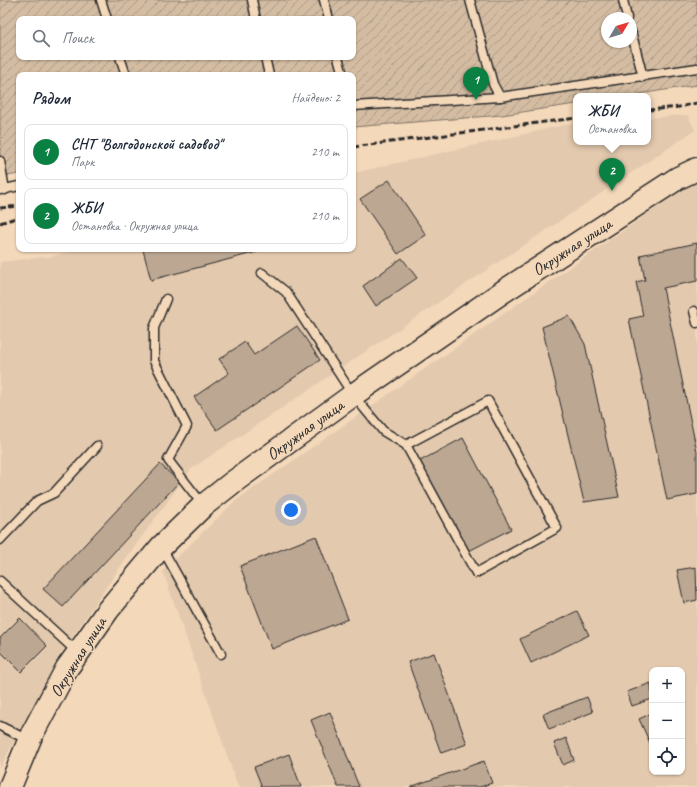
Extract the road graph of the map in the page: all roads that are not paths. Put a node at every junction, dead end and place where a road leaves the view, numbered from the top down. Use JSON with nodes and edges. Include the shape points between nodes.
{"nodes":[{"id":1,"x":101,"y":0,"type":"edge"},
{"id":2,"x":252,"y":0,"type":"edge"},
{"id":3,"x":324,"y":0,"type":"edge"},
{"id":4,"x":470,"y":0,"type":"edge"},
{"id":5,"x":623,"y":0,"type":"edge"},
{"id":6,"x":626,"y":12,"type":"edge"},
{"id":7,"x":107,"y":16,"type":"edge"},
{"id":8,"x":255,"y":16,"type":"edge"},
{"id":9,"x":328,"y":16,"type":"edge"},
{"id":10,"x":636,"y":48,"type":"edge"},
{"id":11,"x":121,"y":60,"type":"edge"},
{"id":12,"x":266,"y":60,"type":"edge"},
{"id":13,"x":339,"y":60,"type":"edge"},
{"id":14,"x":697,"y":68,"type":"edge"},
{"id":15,"x":125,"y":72,"type":"edge"},
{"id":16,"x":268,"y":72,"type":"edge"},
{"id":17,"x":342,"y":72,"type":"edge"},
{"id":18,"x":643,"y":76,"type":"junction"},
{"id":19,"x":500,"y":97,"type":"junction"},
{"id":20,"x":356,"y":106,"type":"edge"},
{"id":21,"x":0,"y":161,"type":"edge"},
{"id":22,"x":697,"y":169,"type":"edge"},
{"id":23,"x":16,"y":187,"type":"edge"},
{"id":24,"x":2,"y":190,"type":"edge"},
{"id":25,"x":262,"y":273,"type":"dead end"},
{"id":26,"x":166,"y":299,"type":"dead end"},
{"id":27,"x":694,"y":311,"type":"dead end"},
{"id":28,"x":697,"y":323,"type":"edge"},
{"id":29,"x":353,"y":395,"type":"junction"},
{"id":30,"x":406,"y":445,"type":"junction"},
{"id":31,"x":97,"y":446,"type":"dead end"},
{"id":32,"x":204,"y":506,"type":"junction"},
{"id":33,"x":0,"y":540,"type":"edge"},
{"id":34,"x":161,"y":547,"type":"junction"},
{"id":35,"x":0,"y":581,"type":"edge"},
{"id":36,"x":78,"y":653,"type":"junction"},
{"id":37,"x":221,"y":654,"type":"dead end"},
{"id":38,"x":0,"y":726,"type":"edge"},
{"id":39,"x":29,"y":741,"type":"junction"},
{"id":40,"x":10,"y":787,"type":"edge"}],
"edges":[{"from":1,"to":7,"type":"lane"},
{"from":2,"to":8,"type":"lane"},
{"from":3,"to":9,"type":"lane"},
{"from":4,"to":19,"type":"lane","via":[[493,84]]},
{"from":5,"to":6,"type":"lane"},
{"from":10,"to":18,"type":"lane"},
{"from":11,"to":15,"type":"lane"},
{"from":12,"to":16,"type":"lane"},
{"from":13,"to":17,"type":"lane"},
{"from":14,"to":18,"type":"lane"},
{"from":18,"to":19,"type":"lane"},
{"from":19,"to":20,"type":"lane"},
{"from":21,"to":24,"type":"lane"},
{"from":22,"to":29,"type":"main road","name":"Окружная улица","via":[[678,178],[504,291]]},
{"from":23,"to":24,"type":"lane"},
{"from":25,"to":29,"type":"lane","via":[[286,292]]},
{"from":26,"to":32,"type":"lane","via":[[154,328],[154,361],[187,426],[168,460]]},
{"from":27,"to":28,"type":"lane"},
{"from":29,"to":30,"type":"lane","via":[[383,431]]},
{"from":29,"to":32,"type":"main road","name":"Окружная улица"},
{"from":30,"to":30,"type":"lane","via":[[488,401],[557,528],[476,573]]},
{"from":31,"to":33,"type":"lane","via":[[54,493],[36,501]]},
{"from":32,"to":34,"type":"main road","name":"Окружная улица"},
{"from":34,"to":36,"type":"main road","name":"Окружная улица","via":[[108,610]]},
{"from":34,"to":37,"type":"lane"},
{"from":35,"to":36,"type":"lane"},
{"from":36,"to":39,"type":"main road","name":"Окружная улица","via":[[67,668]]},
{"from":38,"to":39,"type":"lane"},
{"from":39,"to":40,"type":"main road","name":"Окружная улица"}]}
